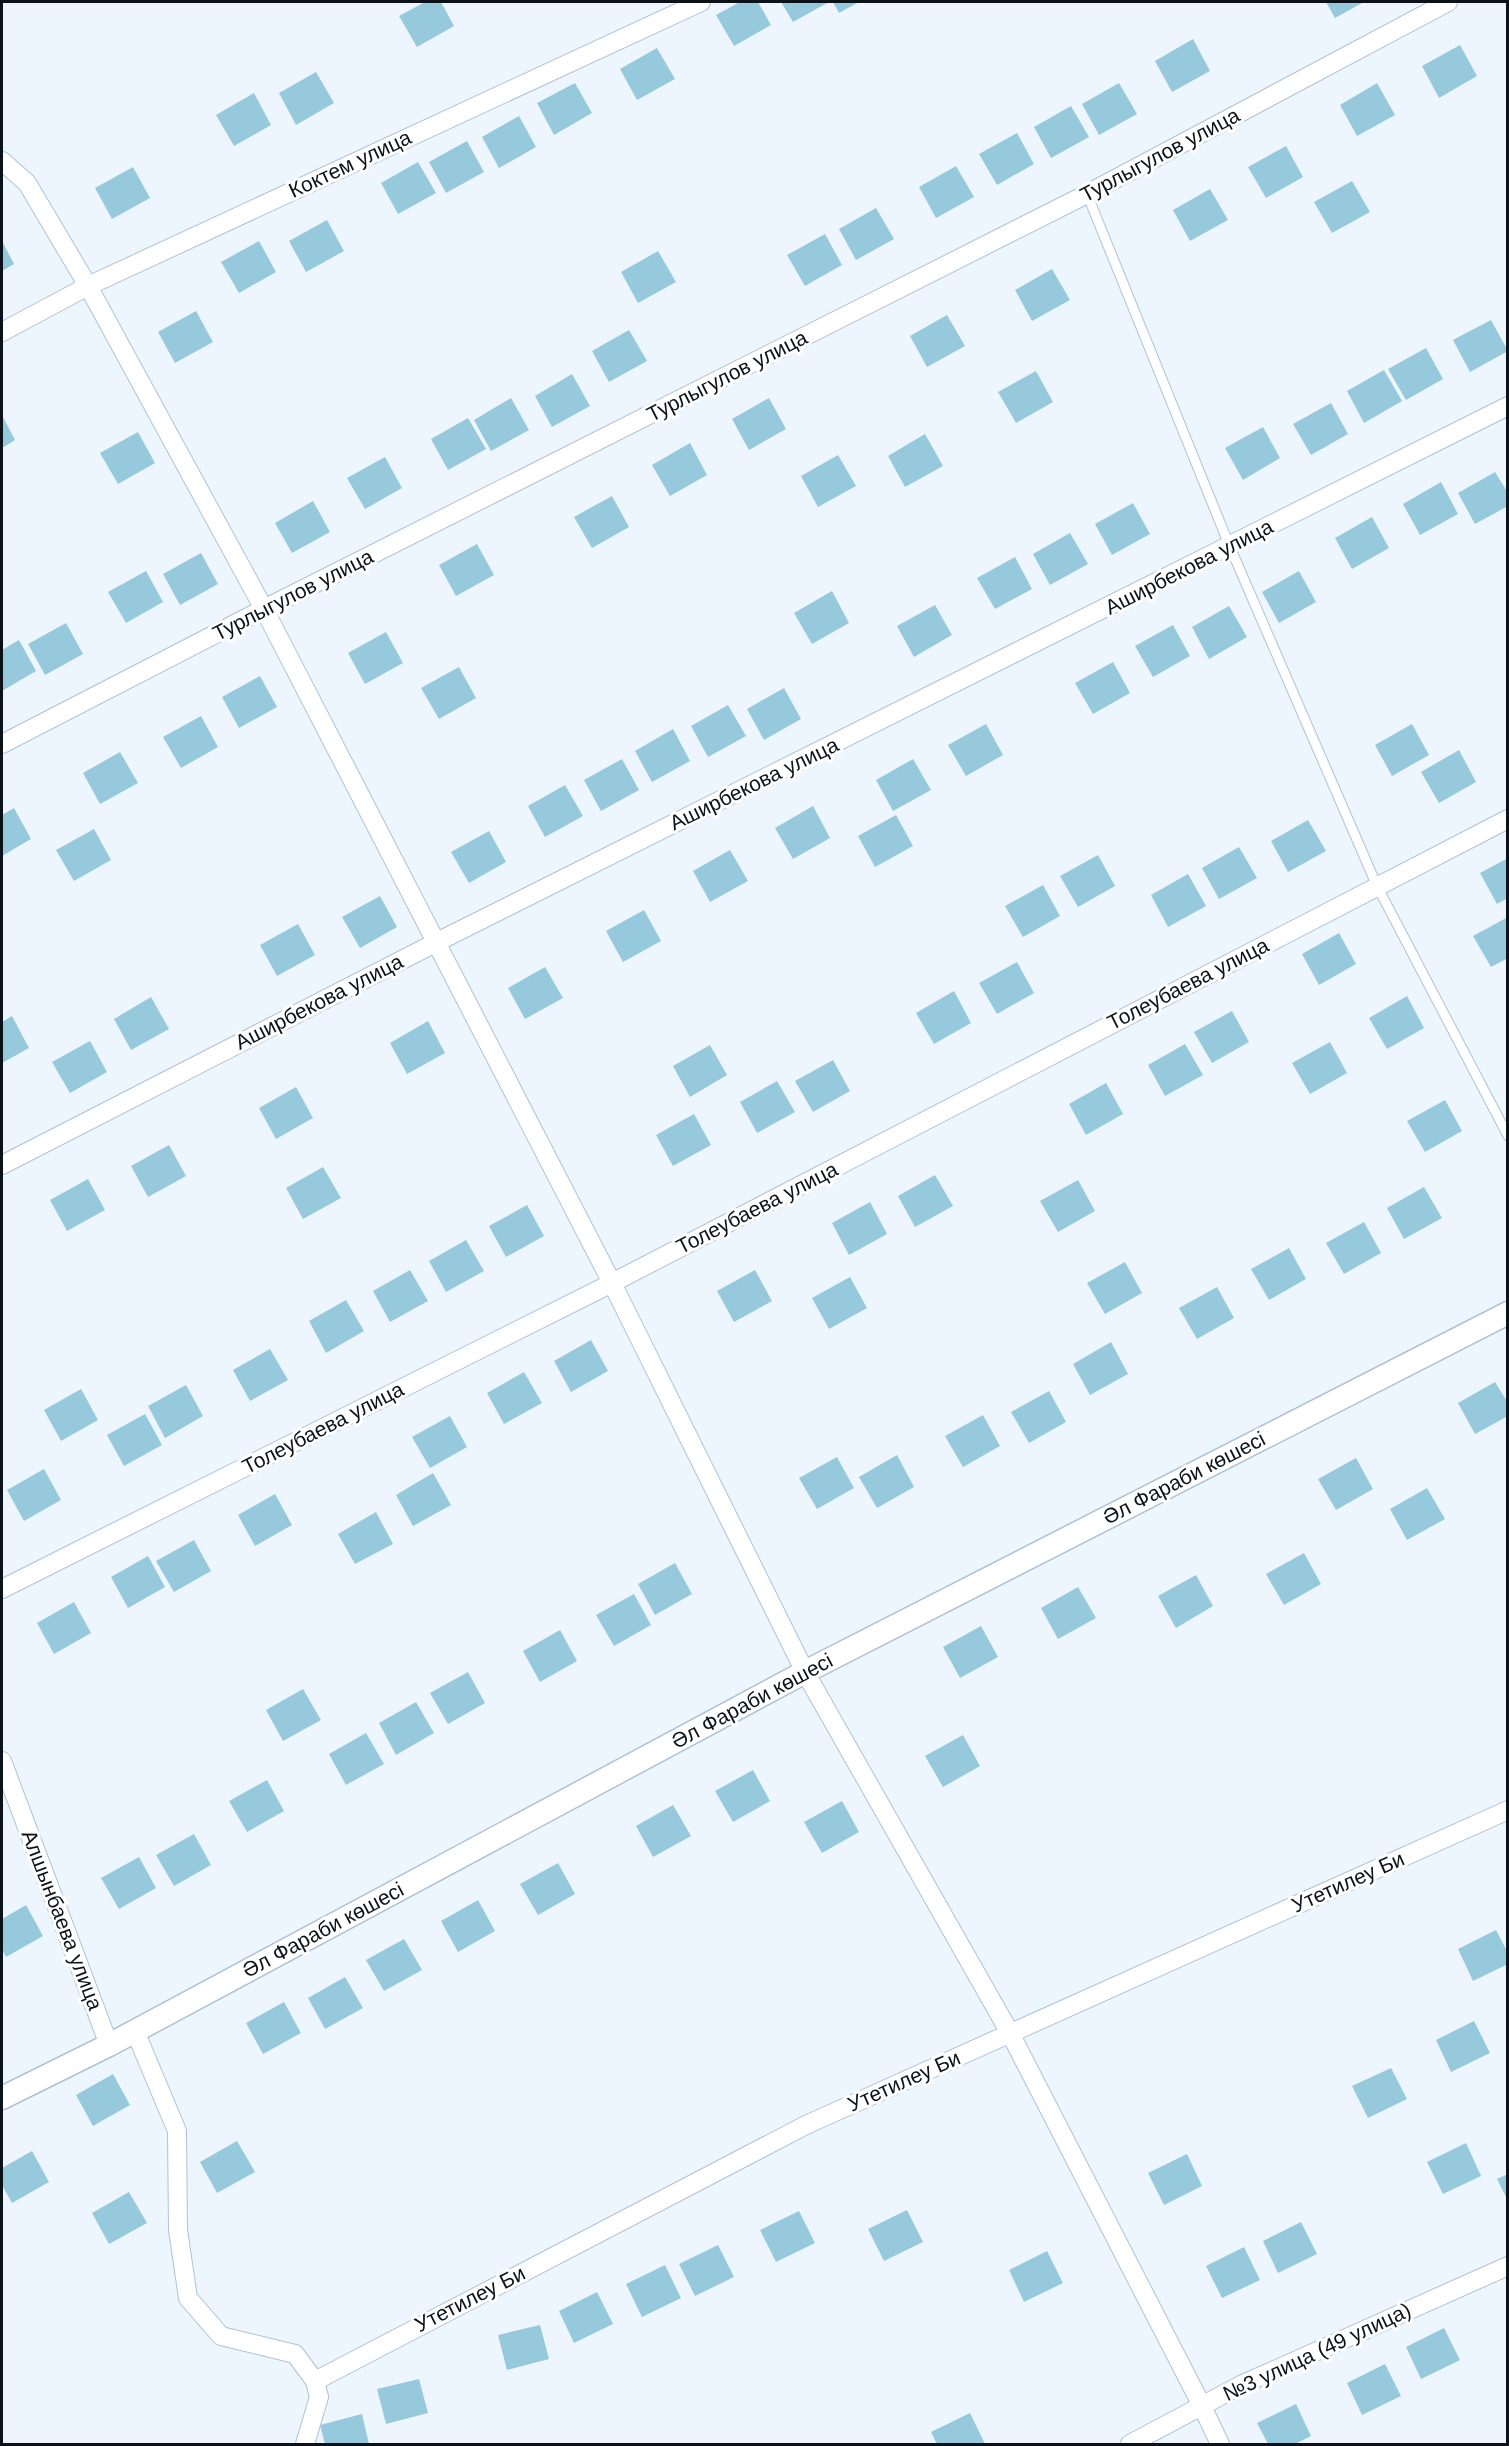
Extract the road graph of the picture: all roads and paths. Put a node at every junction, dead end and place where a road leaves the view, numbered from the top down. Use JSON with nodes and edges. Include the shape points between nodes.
{"nodes":[{"id":1,"x":701,"y":2,"type":"edge"},
{"id":2,"x":1448,"y":2,"type":"edge"},
{"id":3,"x":2,"y":161,"type":"edge"},
{"id":4,"x":1087,"y":194,"type":"junction"},
{"id":5,"x":88,"y":286,"type":"junction"},
{"id":6,"x":2,"y":332,"type":"edge"},
{"id":7,"x":1508,"y":406,"type":"edge"},
{"id":8,"x":1230,"y":547,"type":"junction"},
{"id":9,"x":264,"y":609,"type":"junction"},
{"id":10,"x":2,"y":744,"type":"edge"},
{"id":11,"x":1508,"y":819,"type":"edge"},
{"id":12,"x":1377,"y":886,"type":"junction"},
{"id":13,"x":436,"y":942,"type":"junction"},
{"id":14,"x":1508,"y":1136,"type":"edge"},
{"id":15,"x":2,"y":1165,"type":"edge"},
{"id":16,"x":612,"y":1283,"type":"junction"},
{"id":17,"x":1508,"y":1313,"type":"edge"},
{"id":18,"x":2,"y":1589,"type":"edge"},
{"id":19,"x":805,"y":1672,"type":"junction"},
{"id":20,"x":2,"y":1761,"type":"edge"},
{"id":21,"x":1508,"y":1810,"type":"edge"},
{"id":22,"x":135,"y":2031,"type":"junction"},
{"id":23,"x":1010,"y":2033,"type":"junction"},
{"id":24,"x":109,"y":2045,"type":"junction"},
{"id":25,"x":2,"y":2098,"type":"edge"},
{"id":26,"x":1508,"y":2266,"type":"edge"},
{"id":27,"x":315,"y":2381,"type":"junction"},
{"id":28,"x":1202,"y":2406,"type":"junction"},
{"id":29,"x":305,"y":2445,"type":"edge"},
{"id":30,"x":1130,"y":2445,"type":"edge"},
{"id":31,"x":1220,"y":2445,"type":"edge"}],
"edges":[{"from":1,"to":5,"type":"street","name":"Коктем улица"},
{"from":2,"to":4,"type":"street","name":"Турлыгулов улица"},
{"from":3,"to":5,"type":"street","via":[[27,183]]},
{"from":4,"to":8,"type":"lane"},
{"from":4,"to":9,"type":"street","name":"Турлыгулов улица"},
{"from":5,"to":6,"type":"street","name":"Коктем улица"},
{"from":5,"to":9,"type":"street"},
{"from":7,"to":8,"type":"street","name":"Аширбекова улица"},
{"from":8,"to":12,"type":"lane"},
{"from":8,"to":13,"type":"street","name":"Аширбекова улица"},
{"from":9,"to":10,"type":"street","name":"Турлыгулов улица"},
{"from":9,"to":13,"type":"street"},
{"from":11,"to":12,"type":"street","name":"Толеубаева улица"},
{"from":12,"to":14,"type":"lane"},
{"from":12,"to":16,"type":"street","name":"Толеубаева улица"},
{"from":13,"to":15,"type":"street","name":"Аширбекова улица"},
{"from":13,"to":16,"type":"street"},
{"from":16,"to":18,"type":"street","name":"Толеубаева улица"},
{"from":16,"to":19,"type":"street"},
{"from":17,"to":19,"type":"street","name":"Әл Фараби көшесі"},
{"from":19,"to":22,"type":"street","name":"Әл Фараби көшесі"},
{"from":19,"to":23,"type":"street"},
{"from":20,"to":24,"type":"street","name":"Алшынбаева улица"},
{"from":21,"to":23,"type":"street","name":"Утетилеу Би"},
{"from":22,"to":24,"type":"street","name":"Әл Фараби көшесі"},
{"from":22,"to":27,"type":"street","via":[[177,2131],[178,2230],[188,2298],[221,2336],[295,2354]]},
{"from":23,"to":27,"type":"street","name":"Утетилеу Би","via":[[806,2125]]},
{"from":23,"to":28,"type":"street"},
{"from":24,"to":25,"type":"street","name":"Әл Фараби көшесі"},
{"from":26,"to":28,"type":"street","name":"№3 улица (49 улица)"},
{"from":27,"to":29,"type":"street","via":[[319,2397]]},
{"from":28,"to":30,"type":"street","name":"№3 улица (49 улица)"},
{"from":28,"to":31,"type":"street"}]}
